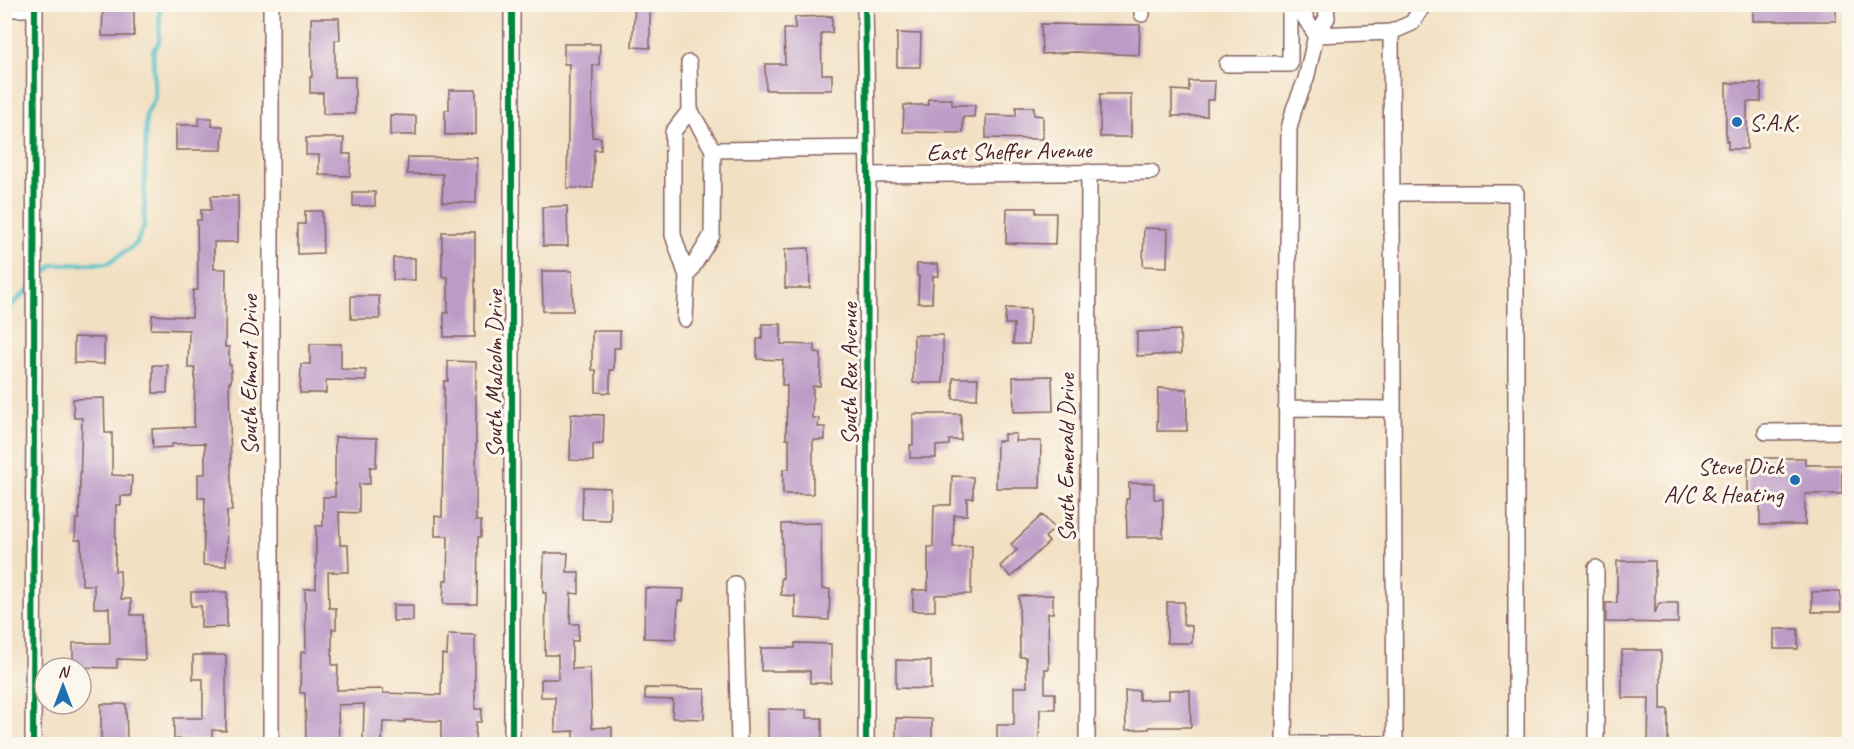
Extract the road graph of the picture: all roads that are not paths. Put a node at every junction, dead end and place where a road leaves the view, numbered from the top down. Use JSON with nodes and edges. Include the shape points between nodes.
{"nodes":[{"id":1,"x":271,"y":4,"type":"edge"},
{"id":2,"x":512,"y":4,"type":"edge"},
{"id":3,"x":865,"y":4,"type":"edge"},
{"id":4,"x":1290,"y":4,"type":"edge"},
{"id":5,"x":1305,"y":4,"type":"edge"},
{"id":6,"x":1326,"y":4,"type":"edge"},
{"id":7,"x":1424,"y":4,"type":"edge"},
{"id":8,"x":35,"y":7,"type":"edge"},
{"id":9,"x":4,"y":9,"type":"edge"},
{"id":10,"x":1391,"y":33,"type":"junction"},
{"id":11,"x":1316,"y":35,"type":"junction"},
{"id":12,"x":688,"y":63,"type":"dead end"},
{"id":13,"x":1227,"y":64,"type":"dead end"},
{"id":14,"x":690,"y":110,"type":"junction"},
{"id":15,"x":867,"y":148,"type":"junction"},
{"id":16,"x":713,"y":150,"type":"junction"},
{"id":17,"x":1089,"y":172,"type":"junction"},
{"id":18,"x":1151,"y":172,"type":"dead end"},
{"id":19,"x":868,"y":175,"type":"junction"},
{"id":20,"x":1391,"y":193,"type":"junction"},
{"id":21,"x":687,"y":276,"type":"junction"},
{"id":22,"x":685,"y":319,"type":"dead end"},
{"id":23,"x":1286,"y":408,"type":"junction"},
{"id":24,"x":1393,"y":409,"type":"junction"},
{"id":25,"x":1766,"y":432,"type":"dead end"},
{"id":26,"x":1850,"y":434,"type":"edge"},
{"id":27,"x":1596,"y":568,"type":"dead end"},
{"id":28,"x":735,"y":584,"type":"dead end"},
{"id":29,"x":33,"y":744,"type":"edge"},
{"id":30,"x":271,"y":744,"type":"edge"},
{"id":31,"x":512,"y":744,"type":"edge"},
{"id":32,"x":739,"y":744,"type":"edge"},
{"id":33,"x":866,"y":744,"type":"edge"},
{"id":34,"x":1087,"y":744,"type":"edge"},
{"id":35,"x":1387,"y":744,"type":"edge"},
{"id":36,"x":1395,"y":744,"type":"edge"},
{"id":37,"x":1516,"y":744,"type":"edge"},
{"id":38,"x":1596,"y":744,"type":"edge"}],
"edges":[{"from":1,"to":30,"type":"street","name":"South Elmont Drive"},
{"from":2,"to":31,"type":"street","name":"South Malcolm Drive"},
{"from":3,"to":15,"type":"street","name":"South Rex Avenue"},
{"from":4,"to":13,"type":"street","via":[[1290,64]]},
{"from":5,"to":11,"type":"street","via":[[1305,18]]},
{"from":6,"to":11,"type":"street","via":[[1326,18]]},
{"from":7,"to":10,"type":"street","via":[[1412,23]]},
{"from":8,"to":9,"type":"street"},
{"from":8,"to":29,"type":"street"},
{"from":10,"to":11,"type":"street"},
{"from":10,"to":20,"type":"street"},
{"from":11,"to":23,"type":"street","via":[[1289,129]]},
{"from":12,"to":14,"type":"street"},
{"from":14,"to":16,"type":"street"},
{"from":14,"to":21,"type":"street","via":[[673,132],[673,235]]},
{"from":15,"to":16,"type":"street"},
{"from":15,"to":19,"type":"street","name":"South Rex Avenue"},
{"from":16,"to":21,"type":"street","via":[[712,235]]},
{"from":17,"to":18,"type":"street","name":"East Sheffer Avenue"},
{"from":17,"to":19,"type":"street","name":"East Sheffer Avenue"},
{"from":17,"to":34,"type":"street","name":"South Emerald Drive"},
{"from":19,"to":33,"type":"street","name":"South Rex Avenue"},
{"from":20,"to":24,"type":"street"},
{"from":20,"to":37,"type":"street","via":[[1516,193]]},
{"from":21,"to":22,"type":"street"},
{"from":23,"to":24,"type":"street"},
{"from":23,"to":35,"type":"street","via":[[1284,744]]},
{"from":24,"to":36,"type":"street"},
{"from":25,"to":26,"type":"street"},
{"from":27,"to":38,"type":"street"},
{"from":28,"to":32,"type":"street"}]}
